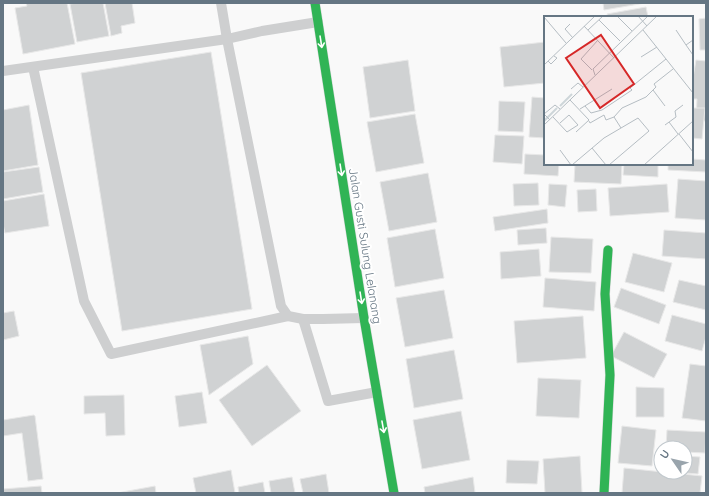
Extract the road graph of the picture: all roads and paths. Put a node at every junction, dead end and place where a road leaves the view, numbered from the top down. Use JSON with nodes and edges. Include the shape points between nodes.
{"nodes":[{"id":1,"x":221,"y":3,"type":"edge"},
{"id":2,"x":315,"y":3,"type":"edge"},
{"id":3,"x":318,"y":22,"type":"junction"},
{"id":4,"x":227,"y":39,"type":"junction"},
{"id":5,"x":33,"y":67,"type":"junction"},
{"id":6,"x":3,"y":71,"type":"edge"},
{"id":7,"x":608,"y":250,"type":"dead end"},
{"id":8,"x":288,"y":316,"type":"junction"},
{"id":9,"x":364,"y":318,"type":"junction"},
{"id":10,"x":303,"y":319,"type":"junction"},
{"id":11,"x":377,"y":392,"type":"junction"},
{"id":12,"x":394,"y":493,"type":"edge"},
{"id":13,"x":604,"y":493,"type":"edge"}],
"edges":[{"from":1,"to":4,"type":"lane"},
{"from":2,"to":3,"type":"street","name":"Jalan Gusti Sulung Lelanang"},
{"from":3,"to":4,"type":"lane"},
{"from":3,"to":9,"type":"street","name":"Jalan Gusti Sulung Lelanang","one_way":true},
{"from":4,"to":5,"type":"lane"},
{"from":4,"to":8,"type":"lane","via":[[281,306]]},
{"from":5,"to":6,"type":"lane"},
{"from":5,"to":8,"type":"lane","via":[[84,301],[112,354]]},
{"from":7,"to":13,"type":"street","via":[[605,294],[610,375]]},
{"from":8,"to":10,"type":"lane"},
{"from":9,"to":10,"type":"lane"},
{"from":9,"to":11,"type":"street","name":"Jalan Gusti Sulung Lelanang"},
{"from":10,"to":11,"type":"lane","via":[[328,401]]},
{"from":11,"to":12,"type":"street","name":"Jalan Gusti Sulung Lelanang","one_way":true}]}
